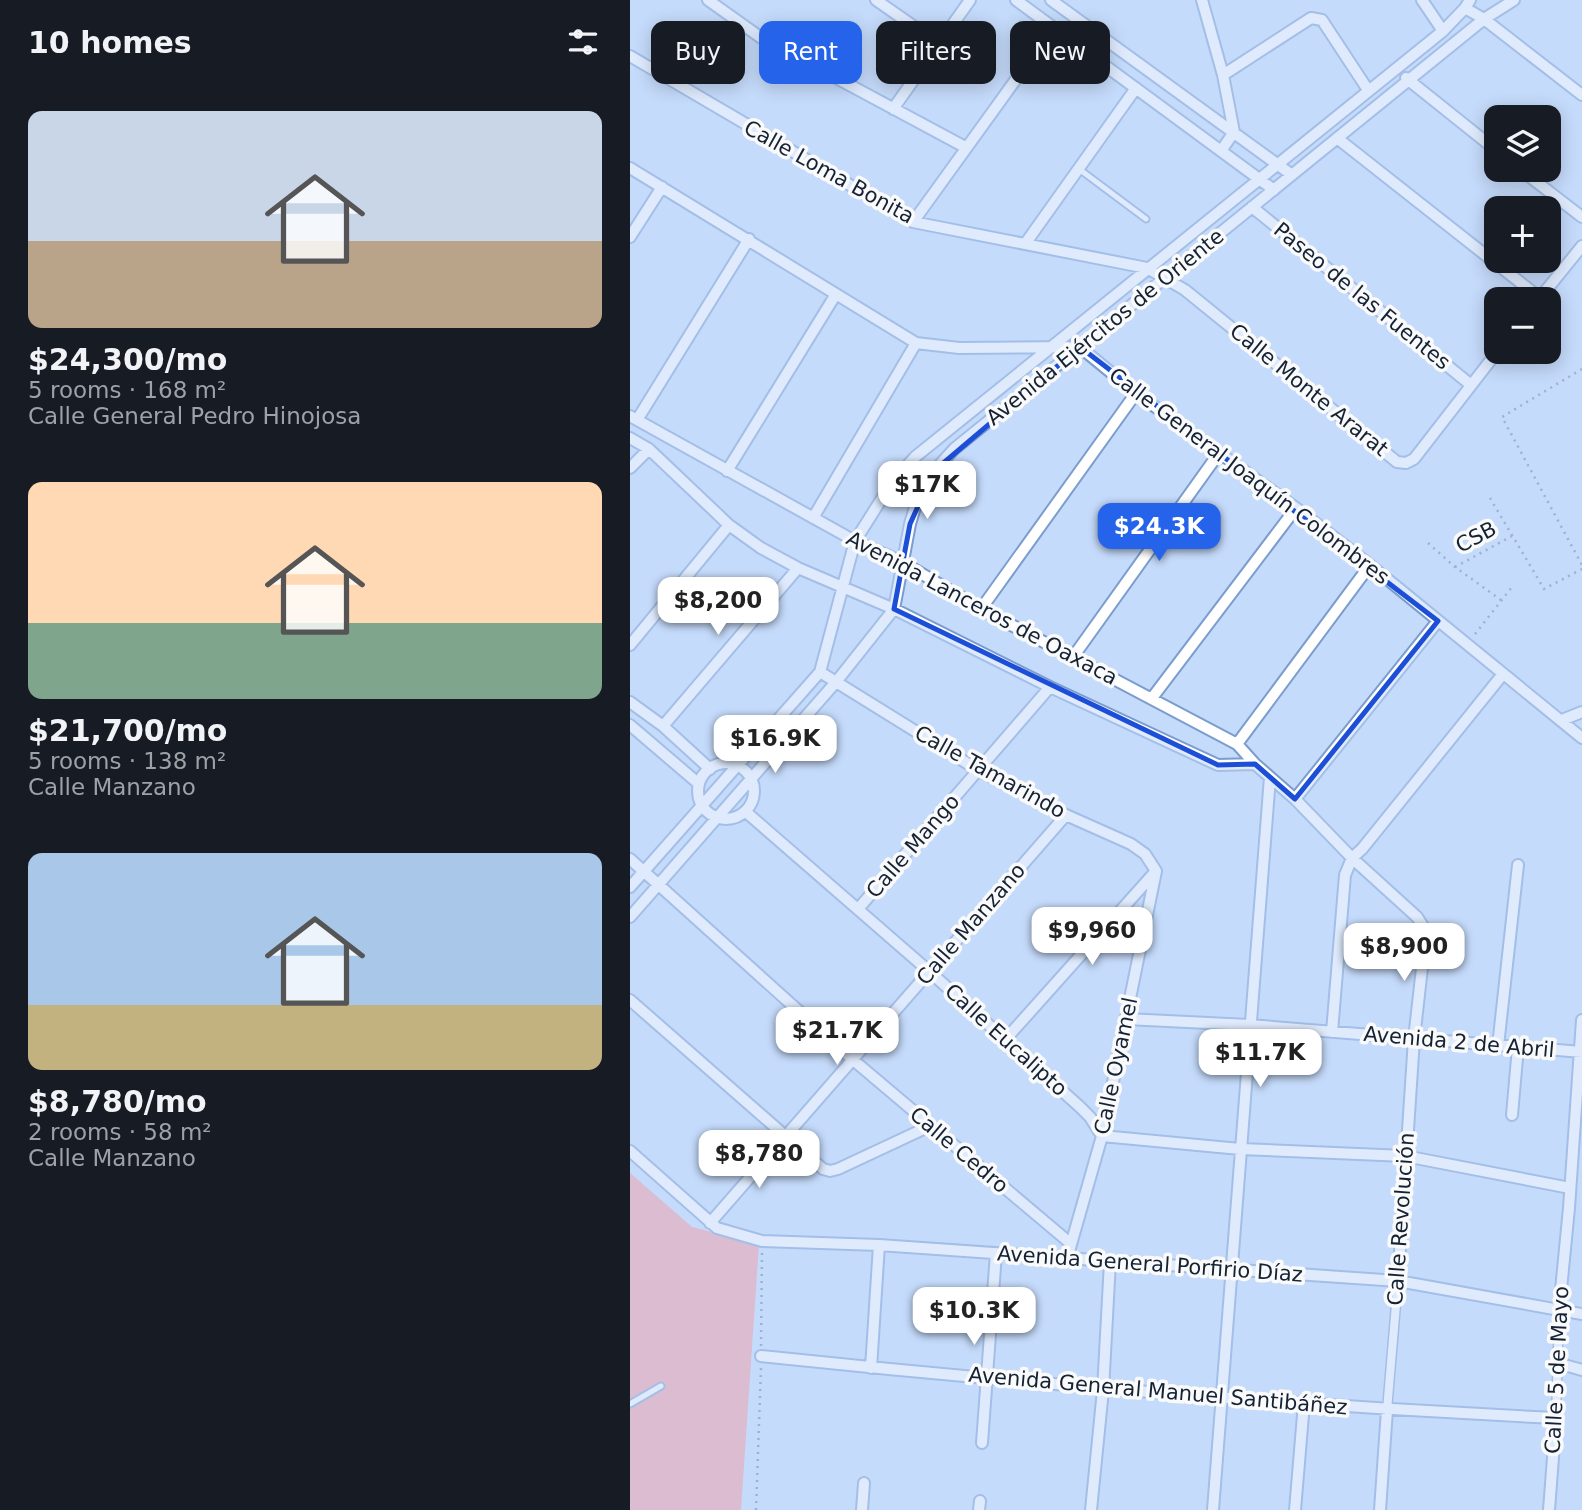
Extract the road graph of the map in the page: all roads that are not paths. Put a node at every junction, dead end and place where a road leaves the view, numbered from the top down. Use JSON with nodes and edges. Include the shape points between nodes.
{"nodes":[{"id":1,"x":708,"y":0,"type":"edge"},
{"id":2,"x":876,"y":0,"type":"edge"},
{"id":3,"x":970,"y":0,"type":"edge"},
{"id":4,"x":1016,"y":0,"type":"edge"},
{"id":5,"x":1051,"y":0,"type":"edge"},
{"id":6,"x":1202,"y":0,"type":"edge"},
{"id":7,"x":1422,"y":0,"type":"edge"},
{"id":8,"x":1514,"y":0,"type":"edge"},
{"id":9,"x":1468,"y":4,"type":"edge"},
{"id":10,"x":1484,"y":19,"type":"junction"},
{"id":11,"x":906,"y":21,"type":"edge"},
{"id":12,"x":955,"y":21,"type":"edge"},
{"id":13,"x":1045,"y":21,"type":"edge"},
{"id":14,"x":1443,"y":31,"type":"junction"},
{"id":15,"x":630,"y":56,"type":"edge"},
{"id":16,"x":1397,"y":68,"type":"junction"},
{"id":17,"x":1110,"y":69,"type":"edge"},
{"id":18,"x":1223,"y":75,"type":"junction"},
{"id":19,"x":1409,"y":81,"type":"junction"},
{"id":20,"x":911,"y":84,"type":"edge"},
{"id":21,"x":1011,"y":84,"type":"edge"},
{"id":22,"x":1136,"y":88,"type":"junction"},
{"id":23,"x":1368,"y":90,"type":"junction"},
{"id":24,"x":1582,"y":95,"type":"edge"},
{"id":25,"x":894,"y":109,"type":"junction"},
{"id":26,"x":1234,"y":132,"type":"junction"},
{"id":27,"x":1337,"y":138,"type":"junction"},
{"id":28,"x":1484,"y":140,"type":"edge"},
{"id":29,"x":965,"y":147,"type":"junction"},
{"id":30,"x":1221,"y":150,"type":"junction"},
{"id":31,"x":1275,"y":164,"type":"junction"},
{"id":32,"x":630,"y":168,"type":"edge"},
{"id":33,"x":1079,"y":169,"type":"junction"},
{"id":34,"x":1292,"y":176,"type":"junction"},
{"id":35,"x":1258,"y":178,"type":"junction"},
{"id":36,"x":1537,"y":182,"type":"edge"},
{"id":37,"x":662,"y":187,"type":"junction"},
{"id":38,"x":1274,"y":190,"type":"junction"},
{"id":39,"x":1252,"y":207,"type":"junction"},
{"id":40,"x":1582,"y":217,"type":"edge"},
{"id":41,"x":1146,"y":219,"type":"dead end"},
{"id":42,"x":912,"y":222,"type":"junction"},
{"id":43,"x":630,"y":237,"type":"edge"},
{"id":44,"x":749,"y":239,"type":"junction"},
{"id":45,"x":1025,"y":244,"type":"junction"},
{"id":46,"x":1582,"y":246,"type":"edge"},
{"id":47,"x":1147,"y":268,"type":"junction"},
{"id":48,"x":1165,"y":277,"type":"junction"},
{"id":49,"x":1525,"y":287,"type":"edge"},
{"id":50,"x":1550,"y":287,"type":"edge"},
{"id":51,"x":836,"y":294,"type":"junction"},
{"id":52,"x":916,"y":343,"type":"junction"},
{"id":53,"x":1049,"y":347,"type":"junction"},
{"id":54,"x":1080,"y":347,"type":"junction"},
{"id":55,"x":1488,"y":364,"type":"edge"},
{"id":56,"x":1471,"y":385,"type":"junction"},
{"id":57,"x":1136,"y":393,"type":"junction"},
{"id":58,"x":633,"y":418,"type":"edge"},
{"id":59,"x":630,"y":438,"type":"edge"},
{"id":60,"x":649,"y":449,"type":"junction"},
{"id":61,"x":1219,"y":453,"type":"junction"},
{"id":62,"x":630,"y":468,"type":"edge"},
{"id":63,"x":727,"y":471,"type":"junction"},
{"id":64,"x":1296,"y":508,"type":"junction"},
{"id":65,"x":813,"y":518,"type":"junction"},
{"id":66,"x":729,"y":525,"type":"junction"},
{"id":67,"x":855,"y":541,"type":"junction"},
{"id":68,"x":902,"y":562,"type":"junction"},
{"id":69,"x":1370,"y":565,"type":"junction"},
{"id":70,"x":798,"y":568,"type":"junction"},
{"id":71,"x":843,"y":589,"type":"junction"},
{"id":72,"x":981,"y":609,"type":"junction"},
{"id":73,"x":894,"y":610,"type":"junction"},
{"id":74,"x":1437,"y":621,"type":"junction"},
{"id":75,"x":630,"y":645,"type":"edge"},
{"id":76,"x":1073,"y":657,"type":"junction"},
{"id":77,"x":821,"y":672,"type":"junction"},
{"id":78,"x":1503,"y":674,"type":"junction"},
{"id":79,"x":836,"y":682,"type":"junction"},
{"id":80,"x":1050,"y":687,"type":"junction"},
{"id":81,"x":1152,"y":698,"type":"junction"},
{"id":82,"x":635,"y":705,"type":"edge"},
{"id":83,"x":1582,"y":712,"type":"edge"},
{"id":84,"x":1562,"y":720,"type":"junction"},
{"id":85,"x":630,"y":723,"type":"edge"},
{"id":86,"x":663,"y":726,"type":"junction"},
{"id":87,"x":1582,"y":737,"type":"edge"},
{"id":88,"x":1237,"y":744,"type":"junction"},
{"id":89,"x":1255,"y":764,"type":"junction"},
{"id":90,"x":737,"y":765,"type":"junction"},
{"id":91,"x":710,"y":769,"type":"junction"},
{"id":92,"x":978,"y":770,"type":"junction"},
{"id":93,"x":1270,"y":777,"type":"junction"},
{"id":94,"x":751,"y":778,"type":"junction"},
{"id":95,"x":699,"y":784,"type":"junction"},
{"id":96,"x":1295,"y":799,"type":"junction"},
{"id":97,"x":702,"y":805,"type":"junction"},
{"id":98,"x":746,"y":812,"type":"junction"},
{"id":99,"x":1066,"y":815,"type":"junction"},
{"id":100,"x":717,"y":818,"type":"junction"},
{"id":101,"x":1352,"y":858,"type":"junction"},
{"id":102,"x":630,"y":859,"type":"edge"},
{"id":103,"x":1518,"y":865,"type":"dead end"},
{"id":104,"x":645,"y":871,"type":"junction"},
{"id":105,"x":1156,"y":872,"type":"junction"},
{"id":106,"x":659,"y":885,"type":"junction"},
{"id":107,"x":630,"y":887,"type":"edge"},
{"id":108,"x":858,"y":909,"type":"junction"},
{"id":109,"x":630,"y":917,"type":"edge"},
{"id":110,"x":1424,"y":928,"type":"joint"},
{"id":111,"x":930,"y":972,"type":"junction"},
{"id":112,"x":630,"y":1000,"type":"edge"},
{"id":113,"x":1126,"y":1019,"type":"junction"},
{"id":114,"x":1582,"y":1020,"type":"edge"},
{"id":115,"x":1249,"y":1025,"type":"junction"},
{"id":116,"x":1332,"y":1031,"type":"junction"},
{"id":117,"x":1414,"y":1039,"type":"junction"},
{"id":118,"x":1004,"y":1041,"type":"junction"},
{"id":119,"x":1498,"y":1046,"type":"junction"},
{"id":120,"x":1518,"y":1047,"type":"junction"},
{"id":121,"x":1580,"y":1052,"type":"edge"},
{"id":122,"x":852,"y":1059,"type":"junction"},
{"id":123,"x":1512,"y":1115,"type":"dead end"},
{"id":124,"x":930,"y":1125,"type":"junction"},
{"id":125,"x":784,"y":1136,"type":"junction"},
{"id":126,"x":1101,"y":1136,"type":"junction"},
{"id":127,"x":1240,"y":1149,"type":"junction"},
{"id":128,"x":630,"y":1151,"type":"edge"},
{"id":129,"x":1405,"y":1156,"type":"junction"},
{"id":130,"x":1570,"y":1188,"type":"junction"},
{"id":131,"x":1569,"y":1208,"type":"junction"},
{"id":132,"x":1582,"y":1212,"type":"edge"},
{"id":133,"x":714,"y":1225,"type":"junction"},
{"id":134,"x":1070,"y":1243,"type":"junction"},
{"id":135,"x":879,"y":1245,"type":"junction"},
{"id":136,"x":996,"y":1253,"type":"junction"},
{"id":137,"x":1069,"y":1258,"type":"junction"},
{"id":138,"x":1110,"y":1262,"type":"junction"},
{"id":139,"x":1231,"y":1269,"type":"junction"},
{"id":140,"x":1398,"y":1281,"type":"junction"},
{"id":141,"x":1559,"y":1310,"type":"junction"},
{"id":142,"x":1582,"y":1314,"type":"edge"},
{"id":143,"x":761,"y":1356,"type":"road end"},
{"id":144,"x":1557,"y":1363,"type":"junction"},
{"id":145,"x":871,"y":1368,"type":"junction"},
{"id":146,"x":1582,"y":1370,"type":"edge"},
{"id":147,"x":988,"y":1377,"type":"junction"},
{"id":148,"x":661,"y":1386,"type":"dead end"},
{"id":149,"x":1103,"y":1390,"type":"junction"},
{"id":150,"x":1220,"y":1399,"type":"junction"},
{"id":151,"x":1304,"y":1403,"type":"junction"},
{"id":152,"x":630,"y":1405,"type":"edge"},
{"id":153,"x":1387,"y":1410,"type":"junction"},
{"id":154,"x":1556,"y":1418,"type":"junction"},
{"id":155,"x":982,"y":1443,"type":"dead end"},
{"id":156,"x":864,"y":1482,"type":"dead end"},
{"id":157,"x":862,"y":1510,"type":"edge"},
{"id":158,"x":1091,"y":1510,"type":"edge"},
{"id":159,"x":1213,"y":1510,"type":"edge"},
{"id":160,"x":1295,"y":1510,"type":"edge"},
{"id":161,"x":1380,"y":1510,"type":"edge"},
{"id":162,"x":1549,"y":1510,"type":"edge"}],
"edges":[{"from":1,"to":25,"type":"street","via":[[760,37]]},
{"from":2,"to":11,"type":"street"},
{"from":3,"to":12,"type":"street"},
{"from":4,"to":13,"type":"street"},
{"from":5,"to":26,"type":"street"},
{"from":6,"to":18,"type":"street"},
{"from":7,"to":14,"type":"street"},
{"from":8,"to":10,"type":"street","name":"Avenida Ejércitos de Oriente"},
{"from":9,"to":10,"type":"street"},
{"from":9,"to":14,"type":"street","name":"Avenida Ejércitos de Oriente"},
{"from":10,"to":19,"type":"street","name":"Avenida Ejércitos de Oriente"},
{"from":10,"to":24,"type":"street"},
{"from":14,"to":16,"type":"street","name":"Avenida Ejércitos de Oriente"},
{"from":15,"to":42,"type":"street","name":"Calle Loma Bonita"},
{"from":16,"to":19,"type":"street"},
{"from":16,"to":23,"type":"street","name":"Avenida Ejércitos de Oriente"},
{"from":17,"to":22,"type":"street"},
{"from":18,"to":23,"type":"street","via":[[1317,18]]},
{"from":18,"to":26,"type":"street"},
{"from":19,"to":27,"type":"street","name":"Avenida Ejércitos de Oriente"},
{"from":19,"to":28,"type":"street"},
{"from":20,"to":25,"type":"street"},
{"from":21,"to":29,"type":"street"},
{"from":22,"to":30,"type":"street"},
{"from":22,"to":33,"type":"street"},
{"from":23,"to":31,"type":"street","name":"Avenida Ejércitos de Oriente"},
{"from":25,"to":29,"type":"street"},
{"from":26,"to":30,"type":"street"},
{"from":26,"to":31,"type":"street"},
{"from":27,"to":34,"type":"street","name":"Avenida Ejércitos de Oriente"},
{"from":27,"to":49,"type":"street"},
{"from":29,"to":42,"type":"street"},
{"from":30,"to":35,"type":"street"},
{"from":31,"to":34,"type":"street"},
{"from":31,"to":35,"type":"street","name":"Avenida Ejércitos de Oriente"},
{"from":32,"to":37,"type":"street"},
{"from":33,"to":41,"type":"lane"},
{"from":33,"to":45,"type":"street"},
{"from":34,"to":38,"type":"street","name":"Avenida Ejércitos de Oriente"},
{"from":35,"to":38,"type":"street"},
{"from":35,"to":47,"type":"street","name":"Avenida Ejércitos de Oriente"},
{"from":36,"to":40,"type":"street"},
{"from":37,"to":43,"type":"street"},
{"from":37,"to":44,"type":"street"},
{"from":38,"to":39,"type":"street","name":"Avenida Ejércitos de Oriente"},
{"from":39,"to":48,"type":"street","name":"Avenida Ejércitos de Oriente"},
{"from":39,"to":56,"type":"street","name":"Paseo de las Fuentes"},
{"from":42,"to":45,"type":"street","name":"Calle Loma Bonita"},
{"from":44,"to":51,"type":"street"},
{"from":44,"to":58,"type":"street"},
{"from":45,"to":47,"type":"street","name":"Calle Loma Bonita"},
{"from":46,"to":50,"type":"street"},
{"from":47,"to":48,"type":"street","name":"Calle Loma Bonita"},
{"from":47,"to":53,"type":"street","name":"Avenida Ejércitos de Oriente"},
{"from":48,"to":54,"type":"street","name":"Avenida Ejércitos de Oriente"},
{"from":48,"to":56,"type":"street","name":"Calle Monte Ararat","via":[[1397,462],[1414,459]]},
{"from":51,"to":52,"type":"street"},
{"from":51,"to":63,"type":"street"},
{"from":52,"to":53,"type":"street","via":[[959,348]]},
{"from":52,"to":65,"type":"street"},
{"from":53,"to":54,"type":"street"},
{"from":53,"to":67,"type":"street","name":"Avenida Ejércitos de Oriente","via":[[915,457],[891,484]]},
{"from":54,"to":57,"type":"street","name":"Calle General Joaquín Colombres"},
{"from":54,"to":68,"type":"street","name":"Avenida Ejércitos de Oriente","via":[[954,449],[934,471],[918,497]]},
{"from":55,"to":56,"type":"street","name":"Calle Monte Ararat"},
{"from":57,"to":61,"type":"street","name":"Calle General Joaquín Colombres"},
{"from":57,"to":72,"type":"street"},
{"from":58,"to":63,"type":"street","name":"Avenida Lanceros de Oaxaca"},
{"from":59,"to":60,"type":"street","name":"Avenida Lanceros de Oaxaca"},
{"from":60,"to":62,"type":"street"},
{"from":60,"to":66,"type":"street","name":"Avenida Lanceros de Oaxaca"},
{"from":61,"to":64,"type":"street","name":"Calle General Joaquín Colombres"},
{"from":61,"to":76,"type":"street"},
{"from":63,"to":65,"type":"street","name":"Avenida Lanceros de Oaxaca"},
{"from":64,"to":69,"type":"street","name":"Calle General Joaquín Colombres"},
{"from":64,"to":81,"type":"street"},
{"from":65,"to":67,"type":"street","name":"Avenida Lanceros de Oaxaca"},
{"from":66,"to":70,"type":"street","name":"Avenida Lanceros de Oaxaca"},
{"from":66,"to":75,"type":"street"},
{"from":67,"to":68,"type":"street","name":"Avenida Lanceros de Oaxaca"},
{"from":67,"to":71,"type":"street","name":"Avenida Ejércitos de Oriente"},
{"from":68,"to":72,"type":"street","name":"Avenida Lanceros de Oaxaca"},
{"from":68,"to":73,"type":"street","name":"Avenida Ejércitos de Oriente"},
{"from":69,"to":74,"type":"street","name":"Calle General Joaquín Colombres"},
{"from":69,"to":88,"type":"street"},
{"from":70,"to":71,"type":"street","name":"Avenida Lanceros de Oaxaca"},
{"from":70,"to":86,"type":"street"},
{"from":71,"to":73,"type":"street","name":"Avenida Lanceros de Oaxaca"},
{"from":71,"to":77,"type":"street","name":"Avenida Ejércitos de Oriente"},
{"from":72,"to":76,"type":"street","name":"Avenida Lanceros de Oaxaca"},
{"from":73,"to":79,"type":"street","name":"Avenida Ejércitos de Oriente"},
{"from":73,"to":80,"type":"street","name":"Avenida Lanceros de Oaxaca"},
{"from":74,"to":78,"type":"street","name":"Calle General Joaquín Colombres"},
{"from":74,"to":96,"type":"street"},
{"from":76,"to":81,"type":"street","name":"Avenida Lanceros de Oaxaca"},
{"from":77,"to":79,"type":"street","name":"Calle Tamarindo"},
{"from":77,"to":90,"type":"street","name":"Avenida Ejércitos de Oriente"},
{"from":78,"to":84,"type":"street","name":"Calle General Joaquín Colombres"},
{"from":78,"to":101,"type":"street"},
{"from":79,"to":92,"type":"street","name":"Calle Tamarindo"},
{"from":79,"to":94,"type":"street","name":"Avenida Ejércitos de Oriente"},
{"from":80,"to":89,"type":"street","name":"Avenida Lanceros de Oaxaca","via":[[1218,765]]},
{"from":80,"to":92,"type":"street","name":"Calle Mango"},
{"from":81,"to":88,"type":"street","name":"Avenida Lanceros de Oaxaca"},
{"from":82,"to":85,"type":"street"},
{"from":82,"to":86,"type":"street"},
{"from":83,"to":84,"type":"street"},
{"from":84,"to":87,"type":"street"},
{"from":85,"to":95,"type":"street"},
{"from":86,"to":91,"type":"street"},
{"from":88,"to":89,"type":"street","name":"Avenida Lanceros de Oaxaca"},
{"from":89,"to":93,"type":"street","name":"Avenida Lanceros de Oaxaca"},
{"from":90,"to":91,"type":"street"},
{"from":90,"to":94,"type":"street"},
{"from":90,"to":97,"type":"street","name":"Avenida Ejércitos de Oriente"},
{"from":91,"to":95,"type":"street"},
{"from":92,"to":99,"type":"street","name":"Calle Tamarindo"},
{"from":92,"to":108,"type":"street","name":"Calle Mango"},
{"from":93,"to":96,"type":"street","name":"Avenida Lanceros de Oaxaca"},
{"from":93,"to":115,"type":"street"},
{"from":94,"to":98,"type":"street","via":[[753,799]]},
{"from":94,"to":100,"type":"street","name":"Avenida Ejércitos de Oriente"},
{"from":95,"to":97,"type":"street"},
{"from":96,"to":101,"type":"street","name":"Avenida Lanceros de Oaxaca"},
{"from":97,"to":100,"type":"street"},
{"from":97,"to":104,"type":"street","name":"Avenida Ejércitos de Oriente"},
{"from":98,"to":100,"type":"street"},
{"from":98,"to":108,"type":"street","name":"Calle Eucalipto"},
{"from":99,"to":105,"type":"street","name":"Calle Tamarindo","via":[[1131,844]]},
{"from":99,"to":111,"type":"street","name":"Calle Manzano"},
{"from":100,"to":106,"type":"street","name":"Avenida Ejércitos de Oriente"},
{"from":101,"to":110,"type":"street","name":"Avenida Lanceros de Oaxaca"},
{"from":101,"to":116,"type":"street","via":[[1345,875]]},
{"from":102,"to":104,"type":"street","name":"Calle Cedro"},
{"from":103,"to":119,"type":"street"},
{"from":104,"to":106,"type":"street","name":"Calle Cedro"},
{"from":104,"to":107,"type":"street","name":"Avenida Ejércitos de Oriente"},
{"from":105,"to":113,"type":"street","name":"Calle Oyamel"},
{"from":105,"to":118,"type":"street"},
{"from":106,"to":109,"type":"street","name":"Avenida Ejércitos de Oriente"},
{"from":106,"to":122,"type":"street","name":"Calle Cedro"},
{"from":108,"to":111,"type":"street","name":"Calle Eucalipto"},
{"from":110,"to":117,"type":"street","name":"Calle Revolución"},
{"from":111,"to":118,"type":"street","name":"Calle Eucalipto"},
{"from":111,"to":122,"type":"street","name":"Calle Manzano"},
{"from":112,"to":125,"type":"street"},
{"from":113,"to":115,"type":"street","name":"Avenida 2 de Abril"},
{"from":113,"to":126,"type":"street","name":"Calle Oyamel"},
{"from":114,"to":121,"type":"street","name":"Calle 5 de Mayo"},
{"from":115,"to":116,"type":"street","name":"Avenida 2 de Abril"},
{"from":115,"to":127,"type":"street"},
{"from":116,"to":117,"type":"street","name":"Avenida 2 de Abril"},
{"from":117,"to":119,"type":"street","name":"Avenida 2 de Abril"},
{"from":117,"to":129,"type":"street","name":"Calle Revolución"},
{"from":118,"to":126,"type":"street","name":"Calle Eucalipto","via":[[1090,1117]]},
{"from":119,"to":120,"type":"street","name":"Avenida 2 de Abril"},
{"from":120,"to":121,"type":"street","name":"Avenida 2 de Abril"},
{"from":120,"to":123,"type":"street"},
{"from":121,"to":130,"type":"street","name":"Calle 5 de Mayo"},
{"from":122,"to":124,"type":"street","name":"Calle Cedro"},
{"from":122,"to":125,"type":"street","name":"Calle Manzano"},
{"from":124,"to":125,"type":"street","via":[[830,1171]]},
{"from":124,"to":134,"type":"street","name":"Calle Cedro"},
{"from":125,"to":133,"type":"street","name":"Calle Manzano"},
{"from":126,"to":127,"type":"street"},
{"from":126,"to":134,"type":"street","name":"Calle Oyamel"},
{"from":127,"to":129,"type":"street"},
{"from":127,"to":139,"type":"street"},
{"from":128,"to":133,"type":"street"},
{"from":129,"to":130,"type":"street"},
{"from":129,"to":140,"type":"street","name":"Calle Revolución"},
{"from":130,"to":131,"type":"street","name":"Calle 5 de Mayo"},
{"from":131,"to":132,"type":"street"},
{"from":131,"to":141,"type":"street","name":"Calle 5 de Mayo"},
{"from":133,"to":135,"type":"street","name":"Avenida General Porfirio Díaz","via":[[762,1241]]},
{"from":134,"to":137,"type":"street","name":"Calle Oyamel"},
{"from":135,"to":136,"type":"street","name":"Avenida General Porfirio Díaz"},
{"from":135,"to":145,"type":"street"},
{"from":136,"to":137,"type":"street","name":"Avenida General Porfirio Díaz"},
{"from":136,"to":147,"type":"street"},
{"from":137,"to":138,"type":"street","name":"Avenida General Porfirio Díaz"},
{"from":138,"to":139,"type":"street","name":"Avenida General Porfirio Díaz"},
{"from":138,"to":149,"type":"street"},
{"from":139,"to":140,"type":"street","name":"Avenida General Porfirio Díaz"},
{"from":139,"to":150,"type":"street"},
{"from":140,"to":141,"type":"street","name":"Avenida General Porfirio Díaz"},
{"from":140,"to":153,"type":"street","name":"Calle Revolución"},
{"from":141,"to":142,"type":"street","name":"Avenida General Porfirio Díaz"},
{"from":141,"to":144,"type":"street","name":"Calle 5 de Mayo"},
{"from":143,"to":145,"type":"street","name":"Avenida General Manuel Santibáñez"},
{"from":144,"to":146,"type":"street"},
{"from":144,"to":154,"type":"street","name":"Calle 5 de Mayo"},
{"from":145,"to":147,"type":"street","name":"Avenida General Manuel Santibáñez"},
{"from":147,"to":149,"type":"street","name":"Avenida General Manuel Santibáñez"},
{"from":147,"to":155,"type":"street"},
{"from":148,"to":152,"type":"lane"},
{"from":149,"to":150,"type":"street","name":"Avenida General Manuel Santibáñez"},
{"from":149,"to":158,"type":"street"},
{"from":150,"to":151,"type":"street","name":"Avenida General Manuel Santibáñez"},
{"from":150,"to":159,"type":"street"},
{"from":151,"to":153,"type":"street","name":"Avenida General Manuel Santibáñez"},
{"from":151,"to":160,"type":"street"},
{"from":153,"to":154,"type":"street","name":"Avenida General Manuel Santibáñez"},
{"from":153,"to":161,"type":"street","name":"Calle Revolución"},
{"from":154,"to":162,"type":"street","name":"Calle 5 de Mayo"},
{"from":156,"to":157,"type":"street"}]}
